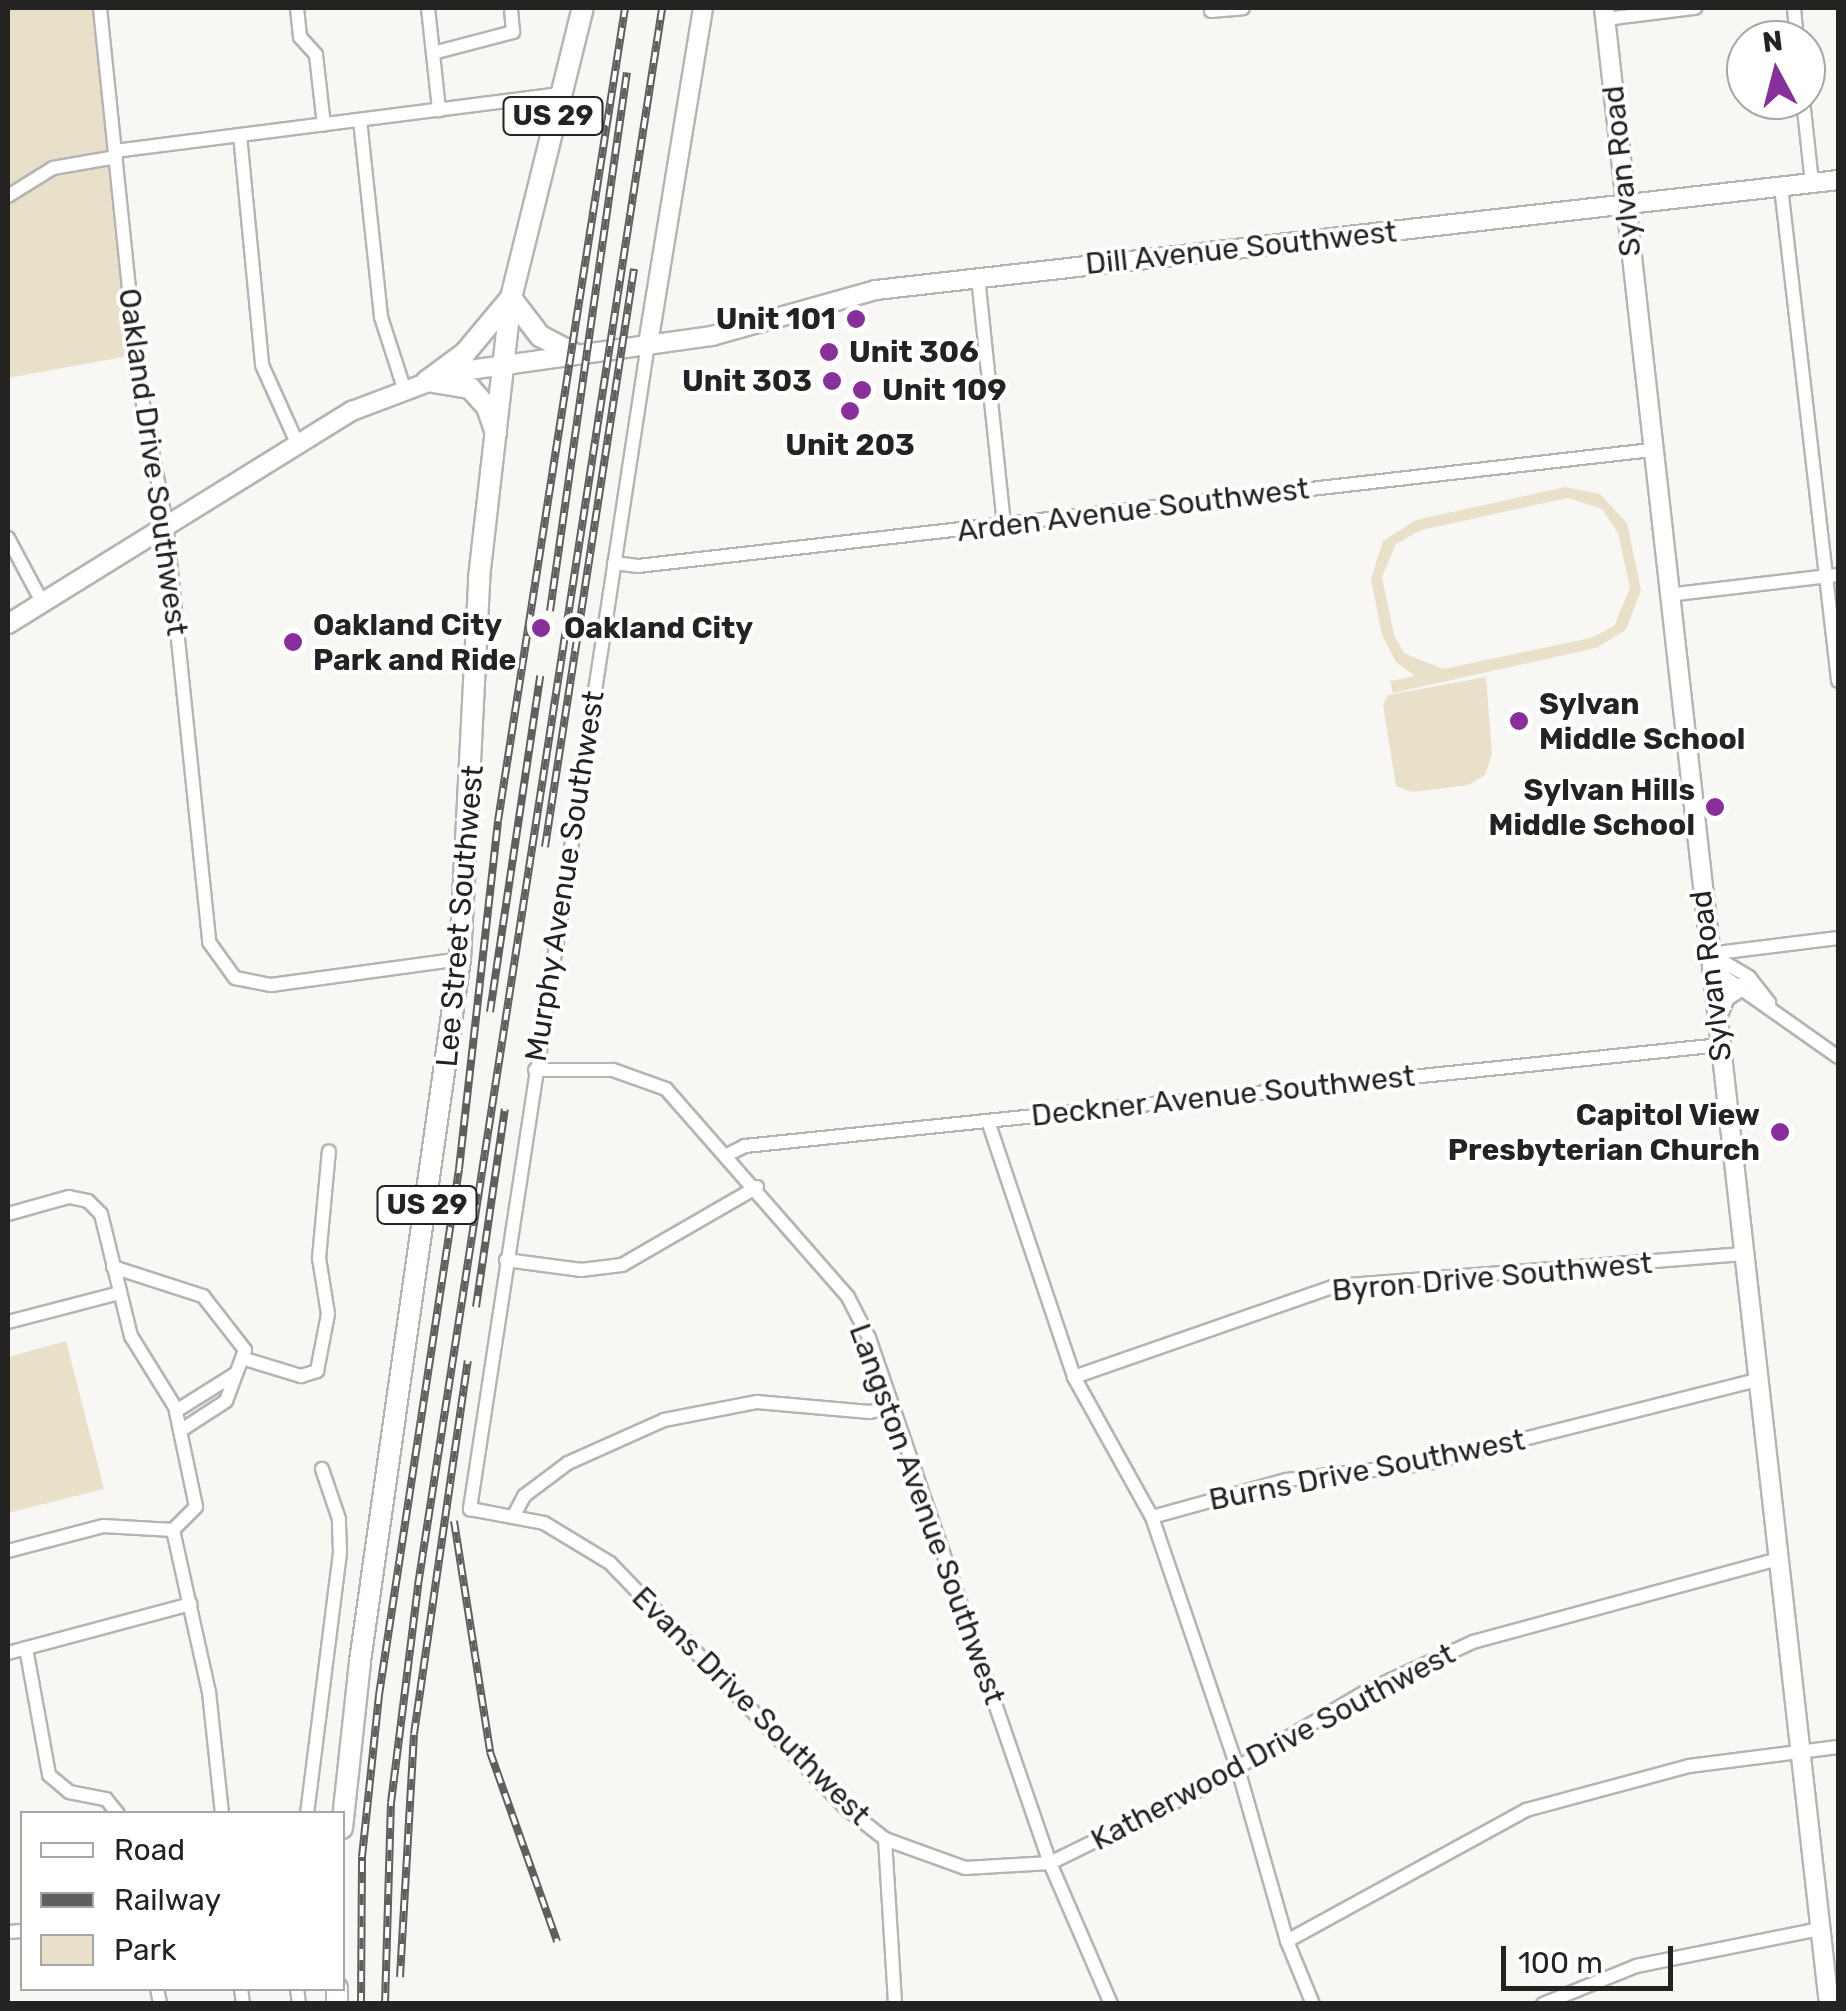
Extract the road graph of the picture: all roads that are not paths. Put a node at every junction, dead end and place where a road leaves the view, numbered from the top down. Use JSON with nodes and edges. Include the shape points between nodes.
{"nodes":[{"id":1,"x":100,"y":8,"type":"edge"},
{"id":2,"x":297,"y":8,"type":"edge"},
{"id":3,"x":428,"y":8,"type":"edge"},
{"id":4,"x":511,"y":8,"type":"edge"},
{"id":5,"x":583,"y":8,"type":"edge"},
{"id":6,"x":702,"y":8,"type":"edge"},
{"id":7,"x":1243,"y":8,"type":"edge"},
{"id":8,"x":1695,"y":8,"type":"edge"},
{"id":9,"x":1211,"y":11,"type":"dead end"},
{"id":10,"x":1605,"y":13,"type":"edge"},
{"id":11,"x":433,"y":53,"type":"junction"},
{"id":12,"x":560,"y":94,"type":"junction"},
{"id":13,"x":439,"y":110,"type":"junction"},
{"id":14,"x":360,"y":120,"type":"junction"},
{"id":15,"x":1805,"y":120,"type":"edge"},
{"id":16,"x":324,"y":125,"type":"junction"},
{"id":17,"x":240,"y":135,"type":"junction"},
{"id":18,"x":116,"y":154,"type":"junction"},
{"id":19,"x":1838,"y":180,"type":"edge"},
{"id":20,"x":1812,"y":183,"type":"junction"},
{"id":21,"x":1781,"y":187,"type":"junction"},
{"id":22,"x":8,"y":196,"type":"edge"},
{"id":23,"x":1627,"y":205,"type":"junction"},
{"id":24,"x":978,"y":278,"type":"junction"},
{"id":25,"x":512,"y":298,"type":"junction"},
{"id":26,"x":648,"y":344,"type":"junction"},
{"id":27,"x":570,"y":352,"type":"junction"},
{"id":28,"x":506,"y":363,"type":"junction"},
{"id":29,"x":426,"y":381,"type":"junction"},
{"id":30,"x":404,"y":388,"type":"junction"},
{"id":31,"x":297,"y":443,"type":"junction"},
{"id":32,"x":498,"y":448,"type":"junction"},
{"id":33,"x":1652,"y":450,"type":"junction"},
{"id":34,"x":166,"y":523,"type":"junction"},
{"id":35,"x":1004,"y":524,"type":"junction"},
{"id":36,"x":8,"y":538,"type":"edge"},
{"id":37,"x":614,"y":563,"type":"junction"},
{"id":38,"x":1832,"y":576,"type":"edge"},
{"id":39,"x":1667,"y":595,"type":"junction"},
{"id":40,"x":42,"y":600,"type":"junction"},
{"id":41,"x":8,"y":624,"type":"edge"},
{"id":42,"x":1838,"y":681,"type":"edge"},
{"id":43,"x":1838,"y":938,"type":"edge"},
{"id":44,"x":1763,"y":947,"type":"junction"},
{"id":45,"x":1709,"y":954,"type":"junction"},
{"id":46,"x":460,"y":960,"type":"junction"},
{"id":47,"x":1748,"y":986,"type":"junction"},
{"id":48,"x":1716,"y":1018,"type":"junction"},
{"id":49,"x":1720,"y":1045,"type":"junction"},
{"id":50,"x":1838,"y":1057,"type":"edge"},
{"id":51,"x":535,"y":1070,"type":"junction"},
{"id":52,"x":988,"y":1121,"type":"junction"},
{"id":53,"x":328,"y":1151,"type":"dead end"},
{"id":54,"x":728,"y":1154,"type":"junction"},
{"id":55,"x":756,"y":1186,"type":"junction"},
{"id":56,"x":8,"y":1214,"type":"edge"},
{"id":57,"x":1744,"y":1254,"type":"junction"},
{"id":58,"x":506,"y":1260,"type":"junction"},
{"id":59,"x":113,"y":1268,"type":"junction"},
{"id":60,"x":119,"y":1293,"type":"junction"},
{"id":61,"x":8,"y":1322,"type":"edge"},
{"id":62,"x":245,"y":1359,"type":"junction"},
{"id":63,"x":1074,"y":1376,"type":"junction"},
{"id":64,"x":1758,"y":1380,"type":"junction"},
{"id":65,"x":892,"y":1406,"type":"junction"},
{"id":66,"x":176,"y":1411,"type":"junction"},
{"id":67,"x":180,"y":1432,"type":"junction"},
{"id":68,"x":322,"y":1470,"type":"dead end"},
{"id":69,"x":470,"y":1509,"type":"joint"},
{"id":70,"x":1152,"y":1516,"type":"junction"},
{"id":71,"x":513,"y":1517,"type":"junction"},
{"id":72,"x":173,"y":1530,"type":"junction"},
{"id":73,"x":8,"y":1552,"type":"edge"},
{"id":74,"x":1779,"y":1559,"type":"junction"},
{"id":75,"x":191,"y":1604,"type":"junction"},
{"id":76,"x":26,"y":1648,"type":"junction"},
{"id":77,"x":8,"y":1653,"type":"edge"},
{"id":78,"x":1838,"y":1747,"type":"edge"},
{"id":79,"x":1800,"y":1750,"type":"junction"},
{"id":80,"x":1238,"y":1769,"type":"junction"},
{"id":81,"x":116,"y":1811,"type":"edge"},
{"id":82,"x":222,"y":1811,"type":"edge"},
{"id":83,"x":306,"y":1811,"type":"edge"},
{"id":84,"x":344,"y":1811,"type":"edge"},
{"id":85,"x":885,"y":1839,"type":"junction"},
{"id":86,"x":1050,"y":1863,"type":"junction"},
{"id":87,"x":1820,"y":1929,"type":"junction"},
{"id":88,"x":1287,"y":1941,"type":"junction"},
{"id":89,"x":894,"y":2004,"type":"edge"},
{"id":90,"x":1111,"y":2004,"type":"edge"},
{"id":91,"x":1312,"y":2004,"type":"edge"},
{"id":92,"x":1542,"y":2004,"type":"edge"},
{"id":93,"x":1829,"y":2004,"type":"edge"}],
"edges":[{"from":1,"to":18,"type":"street","name":"Oakland Drive Southwest"},
{"from":2,"to":16,"type":"street","via":[[300,37],[316,55]]},
{"from":3,"to":11,"type":"street"},
{"from":4,"to":11,"type":"street","via":[[513,32]]},
{"from":5,"to":12,"type":"main road","name":"Lee Street Southwest","number":"US 29"},
{"from":6,"to":26,"type":"main road","name":"Murphy Avenue Southwest"},
{"from":7,"to":9,"type":"street"},
{"from":8,"to":10,"type":"street"},
{"from":10,"to":23,"type":"main road","name":"Sylvan Road"},
{"from":11,"to":13,"type":"street"},
{"from":12,"to":13,"type":"street"},
{"from":12,"to":25,"type":"main road","name":"Lee Street Southwest","number":"US 29"},
{"from":13,"to":14,"type":"street"},
{"from":14,"to":16,"type":"street"},
{"from":14,"to":30,"type":"street","via":[[381,317]]},
{"from":15,"to":20,"type":"street"},
{"from":16,"to":17,"type":"street"},
{"from":17,"to":18,"type":"street"},
{"from":17,"to":31,"type":"street","via":[[262,364]]},
{"from":18,"to":22,"type":"street","via":[[52,168]]},
{"from":18,"to":34,"type":"street","name":"Oakland Drive Southwest","via":[[139,384]]},
{"from":19,"to":20,"type":"main road","name":"Dill Avenue Southwest"},
{"from":20,"to":21,"type":"main road","name":"Dill Avenue Southwest"},
{"from":21,"to":23,"type":"main road","name":"Dill Avenue Southwest"},
{"from":21,"to":38,"type":"street"},
{"from":23,"to":24,"type":"main road","name":"Dill Avenue Southwest"},
{"from":23,"to":33,"type":"main road","name":"Sylvan Road"},
{"from":24,"to":26,"type":"main road","name":"Dill Avenue Southwest","via":[[876,290],[746,329]]},
{"from":24,"to":35,"type":"street"},
{"from":25,"to":27,"type":"main road","via":[[540,336]]},
{"from":25,"to":28,"type":"main road","name":"Lee Street Southwest","number":"US 29"},
{"from":25,"to":29,"type":"main road","via":[[465,353]]},
{"from":26,"to":27,"type":"main road","name":"Dill Avenue Southwest"},
{"from":26,"to":37,"type":"street","name":"Murphy Avenue Southwest"},
{"from":27,"to":28,"type":"main road","name":"Dill Avenue Southwest"},
{"from":28,"to":29,"type":"main road","name":"Dill Avenue Southwest"},
{"from":28,"to":32,"type":"main road","name":"Lee Street Southwest","number":"US 29"},
{"from":29,"to":30,"type":"main road","name":"Dill Avenue Southwest"},
{"from":29,"to":32,"type":"main road","via":[[456,384],[480,396]]},
{"from":30,"to":31,"type":"main road","name":"Dill Avenue Southwest"},
{"from":31,"to":34,"type":"main road","name":"Dill Avenue Southwest"},
{"from":32,"to":46,"type":"main road","name":"Lee Street Southwest","number":"US 29","via":[[479,578]]},
{"from":33,"to":35,"type":"street","name":"Arden Avenue Southwest"},
{"from":33,"to":39,"type":"main road","name":"Sylvan Road"},
{"from":34,"to":40,"type":"main road","name":"Dill Avenue Southwest"},
{"from":34,"to":46,"type":"street","name":"Oakland Drive Southwest","via":[[209,942],[226,970],[271,985]]},
{"from":35,"to":37,"type":"street","name":"Arden Avenue Southwest","via":[[638,566]]},
{"from":36,"to":40,"type":"street"},
{"from":37,"to":51,"type":"street","name":"Murphy Avenue Southwest"},
{"from":38,"to":39,"type":"street"},
{"from":38,"to":42,"type":"street"},
{"from":39,"to":45,"type":"main road","name":"Sylvan Road"},
{"from":40,"to":41,"type":"main road","name":"Dill Avenue Southwest"},
{"from":43,"to":44,"type":"street"},
{"from":44,"to":45,"type":"street"},
{"from":44,"to":47,"type":"street"},
{"from":45,"to":47,"type":"street"},
{"from":45,"to":48,"type":"main road","name":"Sylvan Road"},
{"from":46,"to":84,"type":"main road","name":"Lee Street Southwest","number":"US 29"},
{"from":47,"to":48,"type":"main road","via":[[1724,999]]},
{"from":47,"to":50,"type":"street"},
{"from":48,"to":49,"type":"main road","name":"Sylvan Road"},
{"from":49,"to":52,"type":"street","name":"Deckner Avenue Southwest"},
{"from":49,"to":57,"type":"main road","name":"Sylvan Road"},
{"from":51,"to":54,"type":"street","name":"Langston Avenue Southwest","via":[[613,1070],[649,1080],[681,1100]]},
{"from":51,"to":58,"type":"street","name":"Murphy Avenue Southwest"},
{"from":52,"to":54,"type":"street","name":"Deckner Avenue Southwest","via":[[745,1146]]},
{"from":52,"to":63,"type":"street"},
{"from":53,"to":62,"type":"street","via":[[319,1258],[328,1314],[317,1371],[301,1376]]},
{"from":54,"to":55,"type":"street","name":"Langston Avenue Southwest"},
{"from":55,"to":58,"type":"street","via":[[622,1265],[581,1270]]},
{"from":55,"to":65,"type":"street","name":"Langston Avenue Southwest","via":[[848,1298]]},
{"from":56,"to":59,"type":"street","via":[[69,1198],[90,1203],[101,1214]]},
{"from":57,"to":63,"type":"street","name":"Byron Drive Southwest","via":[[1336,1286]]},
{"from":57,"to":64,"type":"main road","name":"Sylvan Road"},
{"from":58,"to":69,"type":"street","name":"Murphy Avenue Southwest"},
{"from":59,"to":60,"type":"street"},
{"from":59,"to":62,"type":"street","via":[[202,1296],[245,1350]]},
{"from":60,"to":61,"type":"street"},
{"from":60,"to":66,"type":"street","via":[[130,1336],[166,1384]]},
{"from":62,"to":66,"type":"street","via":[[220,1388]]},
{"from":62,"to":67,"type":"street","via":[[220,1408]]},
{"from":63,"to":70,"type":"street"},
{"from":64,"to":70,"type":"street","name":"Burns Drive Southwest","via":[[1426,1464],[1286,1480]]},
{"from":64,"to":74,"type":"main road","name":"Sylvan Road"},
{"from":65,"to":71,"type":"street","via":[[870,1412],[758,1402],[664,1420],[568,1463],[524,1496]]},
{"from":65,"to":86,"type":"street","name":"Langston Avenue Southwest"},
{"from":66,"to":67,"type":"street"},
{"from":67,"to":72,"type":"street","via":[[196,1508]]},
{"from":68,"to":83,"type":"street","via":[[339,1520],[340,1552]]},
{"from":69,"to":71,"type":"street","name":"Evans Drive Southwest"},
{"from":70,"to":80,"type":"street"},
{"from":71,"to":85,"type":"street","name":"Evans Drive Southwest","via":[[565,1531],[610,1563],[847,1809]]},
{"from":72,"to":73,"type":"street","via":[[103,1526]]},
{"from":72,"to":75,"type":"street"},
{"from":74,"to":79,"type":"main road","name":"Sylvan Road"},
{"from":74,"to":80,"type":"street","name":"Katherwood Drive Southwest","via":[[1472,1642],[1367,1691]]},
{"from":75,"to":76,"type":"street"},
{"from":75,"to":82,"type":"street"},
{"from":76,"to":77,"type":"street"},
{"from":76,"to":81,"type":"street","via":[[49,1775],[69,1792],[106,1799]]},
{"from":78,"to":79,"type":"street"},
{"from":79,"to":87,"type":"main road","name":"Sylvan Road"},
{"from":79,"to":88,"type":"street","via":[[1689,1766],[1526,1810]]},
{"from":80,"to":86,"type":"street","name":"Katherwood Drive Southwest"},
{"from":80,"to":88,"type":"street"},
{"from":85,"to":86,"type":"street","name":"Katherwood Drive Southwest","via":[[965,1868]]},
{"from":85,"to":89,"type":"street","name":"Evans Drive Southwest"},
{"from":86,"to":90,"type":"street","name":"Langston Avenue Southwest"},
{"from":87,"to":92,"type":"street","via":[[1636,1966]]},
{"from":87,"to":93,"type":"main road","name":"Sylvan Road"},
{"from":88,"to":91,"type":"street"}]}
